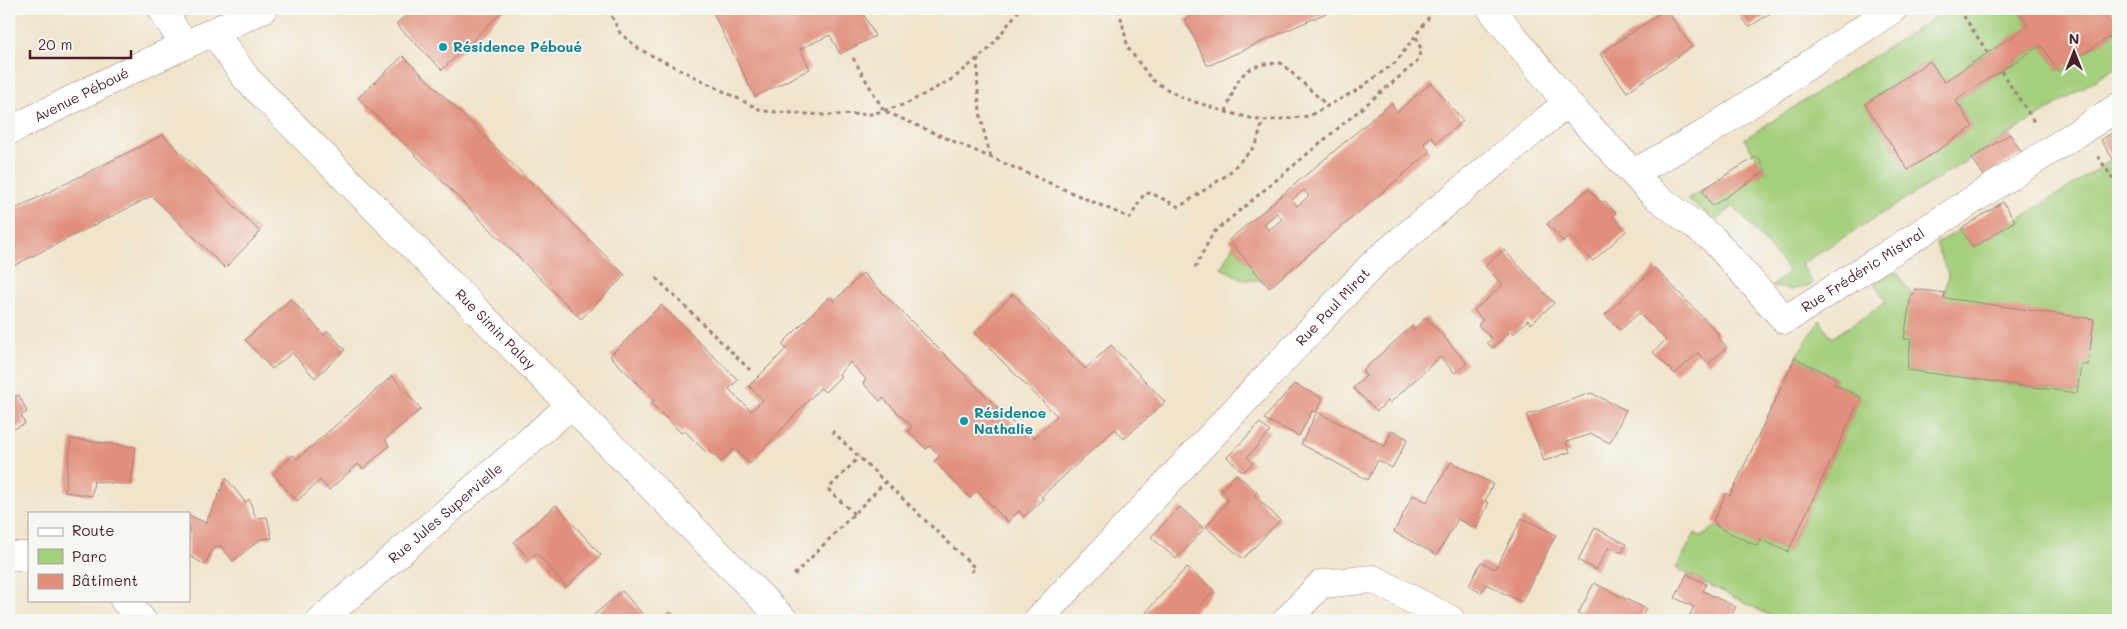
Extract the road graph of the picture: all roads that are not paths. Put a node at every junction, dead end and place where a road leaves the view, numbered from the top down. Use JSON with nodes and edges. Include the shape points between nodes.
{"nodes":[{"id":1,"x":162,"y":9,"type":"edge"},
{"id":2,"x":263,"y":9,"type":"edge"},
{"id":3,"x":1491,"y":9,"type":"edge"},
{"id":4,"x":1893,"y":9,"type":"edge"},
{"id":5,"x":214,"y":32,"type":"junction"},
{"id":6,"x":184,"y":45,"type":"junction"},
{"id":7,"x":1567,"y":103,"type":"junction"},
{"id":8,"x":2118,"y":107,"type":"edge"},
{"id":9,"x":9,"y":131,"type":"edge"},
{"id":10,"x":1635,"y":172,"type":"junction"},
{"id":11,"x":570,"y":406,"type":"junction"},
{"id":12,"x":9,"y":556,"type":"edge"},
{"id":13,"x":28,"y":556,"type":"edge"},
{"id":14,"x":126,"y":602,"type":"edge"},
{"id":15,"x":142,"y":620,"type":"edge"},
{"id":16,"x":321,"y":620,"type":"edge"},
{"id":17,"x":784,"y":620,"type":"edge"},
{"id":18,"x":1038,"y":620,"type":"edge"},
{"id":19,"x":1288,"y":620,"type":"edge"},
{"id":20,"x":1451,"y":620,"type":"edge"}],
"edges":[{"from":1,"to":6,"type":"street"},
{"from":2,"to":5,"type":"street","name":"Avenue Péboué"},
{"from":3,"to":7,"type":"street"},
{"from":4,"to":10,"type":"street","via":[[1706,132]]},
{"from":5,"to":6,"type":"street","name":"Avenue Péboué"},
{"from":5,"to":11,"type":"street","name":"Rue Simin Palay","via":[[246,78]]},
{"from":6,"to":9,"type":"street","name":"Avenue Péboué"},
{"from":7,"to":10,"type":"street","name":"Rue Frédéric Mistral"},
{"from":7,"to":18,"type":"street","name":"Rue Paul Mirat","via":[[1376,261]]},
{"from":8,"to":10,"type":"street","name":"Rue Frédéric Mistral","via":[[1785,320],[1713,239],[1653,194]]},
{"from":11,"to":16,"type":"street","name":"Rue Jules Supervielle"},
{"from":11,"to":17,"type":"street","name":"Rue Simin Palay"},
{"from":12,"to":13,"type":"street"},
{"from":14,"to":15,"type":"street"},
{"from":19,"to":20,"type":"street","via":[[1321,584],[1373,579]]}]}
